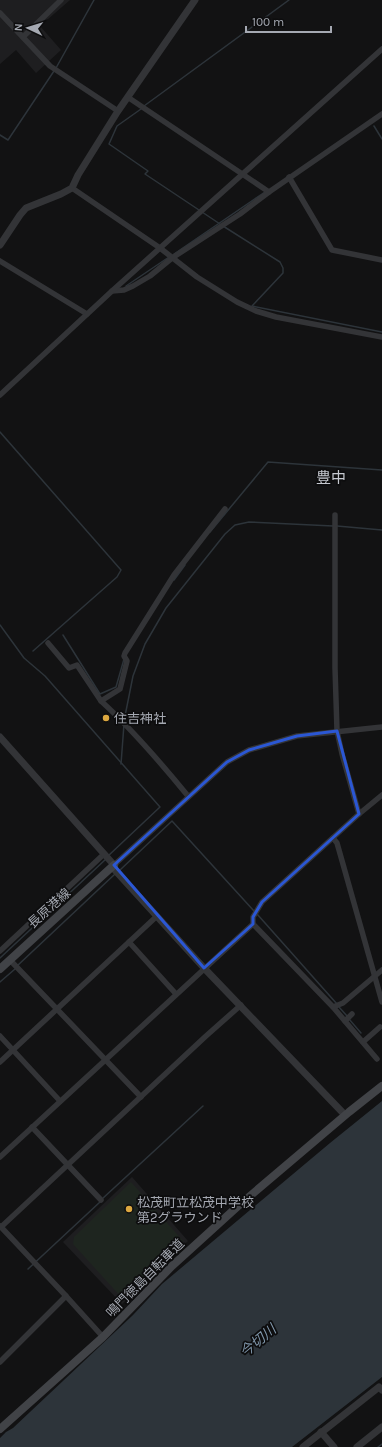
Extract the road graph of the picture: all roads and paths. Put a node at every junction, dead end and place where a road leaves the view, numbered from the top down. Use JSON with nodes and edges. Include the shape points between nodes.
{"nodes":[{"id":1,"x":62,"y":0,"type":"edge"},
{"id":2,"x":195,"y":0,"type":"edge"},
{"id":3,"x":0,"y":13,"type":"edge"},
{"id":4,"x":23,"y":38,"type":"junction"},
{"id":5,"x":382,"y":50,"type":"edge"},
{"id":6,"x":129,"y":98,"type":"junction"},
{"id":7,"x":118,"y":111,"type":"junction"},
{"id":8,"x":382,"y":114,"type":"edge"},
{"id":9,"x":243,"y":173,"type":"junction"},
{"id":10,"x":290,"y":178,"type":"junction"},
{"id":11,"x":72,"y":188,"type":"junction"},
{"id":12,"x":269,"y":192,"type":"junction"},
{"id":13,"x":0,"y":245,"type":"edge"},
{"id":14,"x":160,"y":248,"type":"junction"},
{"id":15,"x":172,"y":258,"type":"junction"},
{"id":16,"x":382,"y":260,"type":"edge"},
{"id":17,"x":0,"y":261,"type":"edge"},
{"id":18,"x":112,"y":291,"type":"junction"},
{"id":19,"x":87,"y":314,"type":"junction"},
{"id":20,"x":382,"y":337,"type":"edge"},
{"id":21,"x":0,"y":395,"type":"edge"},
{"id":22,"x":225,"y":509,"type":"dead end"},
{"id":23,"x":335,"y":515,"type":"dead end"},
{"id":24,"x":48,"y":643,"type":"dead end"},
{"id":25,"x":101,"y":701,"type":"junction"},
{"id":26,"x":382,"y":727,"type":"edge"},
{"id":27,"x":337,"y":731,"type":"junction"},
{"id":28,"x":0,"y":737,"type":"edge"},
{"id":29,"x":382,"y":795,"type":"edge"},
{"id":30,"x":188,"y":796,"type":"junction"},
{"id":31,"x":359,"y":814,"type":"junction"},
{"id":32,"x":333,"y":838,"type":"junction"},
{"id":33,"x":104,"y":854,"type":"junction"},
{"id":34,"x":113,"y":866,"type":"junction"},
{"id":35,"x":157,"y":916,"type":"junction"},
{"id":36,"x":253,"y":924,"type":"junction"},
{"id":37,"x":129,"y":942,"type":"junction"},
{"id":38,"x":0,"y":951,"type":"edge"},
{"id":39,"x":10,"y":960,"type":"junction"},
{"id":40,"x":204,"y":968,"type":"junction"},
{"id":41,"x":0,"y":969,"type":"edge"},
{"id":42,"x":382,"y":970,"type":"edge"},
{"id":43,"x":375,"y":976,"type":"junction"},
{"id":44,"x":176,"y":994,"type":"junction"},
{"id":45,"x":382,"y":1002,"type":"edge"},
{"id":46,"x":241,"y":1005,"type":"junction"},
{"id":47,"x":57,"y":1008,"type":"junction"},
{"id":48,"x":333,"y":1008,"type":"junction"},
{"id":49,"x":352,"y":1014,"type":"dead end"},
{"id":50,"x":345,"y":1021,"type":"junction"},
{"id":51,"x":380,"y":1027,"type":"dead end"},
{"id":52,"x":0,"y":1036,"type":"edge"},
{"id":53,"x":363,"y":1042,"type":"junction"},
{"id":54,"x":12,"y":1049,"type":"junction"},
{"id":55,"x":377,"y":1059,"type":"dead end"},
{"id":56,"x":105,"y":1060,"type":"junction"},
{"id":57,"x":0,"y":1062,"type":"edge"},
{"id":58,"x":382,"y":1086,"type":"edge"},
{"id":59,"x":140,"y":1097,"type":"junction"},
{"id":60,"x":60,"y":1101,"type":"junction"},
{"id":61,"x":345,"y":1115,"type":"junction"},
{"id":62,"x":32,"y":1127,"type":"junction"},
{"id":63,"x":0,"y":1157,"type":"edge"},
{"id":64,"x":67,"y":1164,"type":"junction"},
{"id":65,"x":101,"y":1200,"type":"dead end"},
{"id":66,"x":1,"y":1229,"type":"edge"},
{"id":67,"x":66,"y":1296,"type":"junction"},
{"id":68,"x":103,"y":1337,"type":"junction"},
{"id":69,"x":0,"y":1362,"type":"edge"},
{"id":70,"x":382,"y":1390,"type":"edge"},
{"id":71,"x":2,"y":1424,"type":"edge"},
{"id":72,"x":382,"y":1427,"type":"edge"},
{"id":73,"x":322,"y":1432,"type":"junction"},
{"id":74,"x":303,"y":1447,"type":"edge"},
{"id":75,"x":334,"y":1447,"type":"edge"},
{"id":76,"x":357,"y":1447,"type":"edge"}],
"edges":[{"from":1,"to":4,"type":"street"},
{"from":2,"to":6,"type":"street"},
{"from":3,"to":4,"type":"street"},
{"from":4,"to":7,"type":"street","via":[[50,66]]},
{"from":5,"to":9,"type":"street"},
{"from":6,"to":7,"type":"street"},
{"from":6,"to":9,"type":"street"},
{"from":7,"to":11,"type":"street"},
{"from":8,"to":10,"type":"street"},
{"from":9,"to":12,"type":"street"},
{"from":9,"to":14,"type":"street"},
{"from":10,"to":12,"type":"street"},
{"from":10,"to":16,"type":"street","via":[[332,250]]},
{"from":11,"to":13,"type":"street","via":[[26,208]]},
{"from":11,"to":14,"type":"street"},
{"from":12,"to":15,"type":"street"},
{"from":14,"to":15,"type":"street"},
{"from":14,"to":18,"type":"street"},
{"from":15,"to":18,"type":"street","via":[[133,286]]},
{"from":15,"to":20,"type":"street","via":[[237,302],[256,311]]},
{"from":17,"to":19,"type":"street"},
{"from":18,"to":19,"type":"street"},
{"from":19,"to":21,"type":"street"},
{"from":22,"to":25,"type":"street","via":[[174,575],[124,656],[127,661],[120,689]]},
{"from":23,"to":27,"type":"street"},
{"from":24,"to":25,"type":"street","via":[[69,668],[76,665]]},
{"from":25,"to":30,"type":"street","via":[[162,764]]},
{"from":26,"to":27,"type":"street"},
{"from":27,"to":30,"type":"street","via":[[297,736],[249,750],[227,762]]},
{"from":27,"to":31,"type":"street"},
{"from":28,"to":33,"type":"street"},
{"from":29,"to":31,"type":"street"},
{"from":30,"to":34,"type":"street"},
{"from":31,"to":32,"type":"street"},
{"from":32,"to":36,"type":"street","via":[[262,902],[253,917]]},
{"from":32,"to":43,"type":"street"},
{"from":33,"to":34,"type":"street"},
{"from":33,"to":38,"type":"street"},
{"from":34,"to":35,"type":"street"},
{"from":34,"to":39,"type":"main road","name":"長原港線"},
{"from":35,"to":37,"type":"street"},
{"from":35,"to":40,"type":"street"},
{"from":36,"to":40,"type":"street"},
{"from":36,"to":48,"type":"street"},
{"from":37,"to":44,"type":"street"},
{"from":37,"to":47,"type":"street"},
{"from":39,"to":41,"type":"main road","name":"長原港線"},
{"from":39,"to":47,"type":"street"},
{"from":40,"to":44,"type":"street"},
{"from":40,"to":46,"type":"street"},
{"from":42,"to":43,"type":"street"},
{"from":43,"to":45,"type":"street"},
{"from":43,"to":48,"type":"street","via":[[343,1003]]},
{"from":44,"to":56,"type":"street"},
{"from":46,"to":59,"type":"street"},
{"from":46,"to":61,"type":"street"},
{"from":47,"to":54,"type":"street"},
{"from":47,"to":56,"type":"street"},
{"from":48,"to":50,"type":"street"},
{"from":49,"to":50,"type":"street"},
{"from":50,"to":53,"type":"street"},
{"from":51,"to":53,"type":"street"},
{"from":52,"to":54,"type":"street"},
{"from":53,"to":55,"type":"street"},
{"from":54,"to":57,"type":"street"},
{"from":54,"to":60,"type":"street"},
{"from":56,"to":59,"type":"street"},
{"from":56,"to":60,"type":"street"},
{"from":58,"to":61,"type":"main road","name":"鳴門徳島自転車道"},
{"from":59,"to":64,"type":"street"},
{"from":60,"to":62,"type":"street"},
{"from":61,"to":68,"type":"main road","name":"鳴門徳島自転車道","via":[[172,1266]]},
{"from":62,"to":63,"type":"street"},
{"from":62,"to":64,"type":"street"},
{"from":64,"to":65,"type":"street"},
{"from":64,"to":66,"type":"street"},
{"from":66,"to":67,"type":"street"},
{"from":67,"to":68,"type":"street"},
{"from":67,"to":69,"type":"street"},
{"from":68,"to":71,"type":"main road","name":"鳴門徳島自転車道"},
{"from":70,"to":73,"type":"street","via":[[379,1387]]},
{"from":72,"to":76,"type":"street"},
{"from":73,"to":74,"type":"street"},
{"from":73,"to":75,"type":"street"}]}
